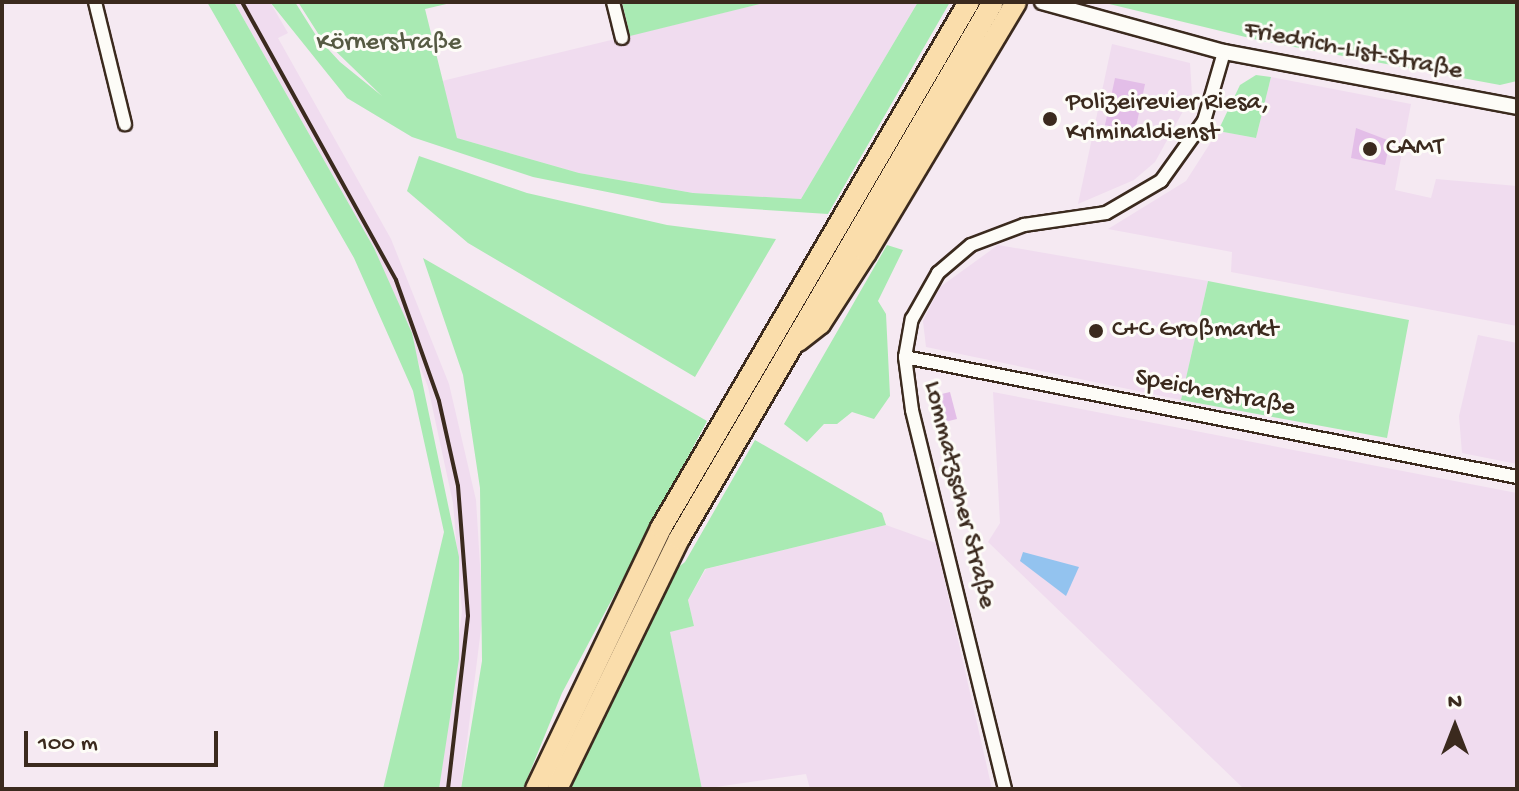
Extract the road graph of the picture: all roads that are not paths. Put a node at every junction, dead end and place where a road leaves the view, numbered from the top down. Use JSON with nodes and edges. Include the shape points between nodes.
{"nodes":[{"id":1,"x":95,"y":2,"type":"edge"},
{"id":2,"x":613,"y":2,"type":"edge"},
{"id":3,"x":969,"y":2,"type":"edge"},
{"id":4,"x":993,"y":2,"type":"edge"},
{"id":5,"x":1016,"y":2,"type":"edge"},
{"id":6,"x":1042,"y":2,"type":"edge"},
{"id":7,"x":622,"y":38,"type":"dead end"},
{"id":8,"x":1224,"y":52,"type":"junction"},
{"id":9,"x":1517,"y":107,"type":"edge"},
{"id":10,"x":125,"y":124,"type":"dead end"},
{"id":11,"x":789,"y":349,"type":"junction"},
{"id":12,"x":905,"y":357,"type":"junction"},
{"id":13,"x":1517,"y":477,"type":"edge"},
{"id":14,"x":536,"y":789,"type":"edge"},
{"id":15,"x":557,"y":789,"type":"edge"},
{"id":16,"x":1005,"y":789,"type":"edge"}],
"edges":[{"from":1,"to":10,"type":"street"},
{"from":2,"to":7,"type":"street"},
{"from":3,"to":14,"type":"highway","via":[[653,542]]},
{"from":4,"to":11,"type":"highway"},
{"from":5,"to":11,"type":"highway","via":[[820,324]]},
{"from":6,"to":8,"type":"street","name":"Friedrich-List-Straße"},
{"from":8,"to":9,"type":"street","name":"Friedrich-List-Straße"},
{"from":8,"to":12,"type":"street","name":"Lommatzscher Straße","via":[[1204,121],[1161,181],[1118,209],[1002,231],[953,257],[918,304]]},
{"from":11,"to":15,"type":"highway","via":[[628,633]]},
{"from":12,"to":13,"type":"street","name":"Speicherstraße"},
{"from":12,"to":16,"type":"street","name":"Lommatzscher Straße"}]}
